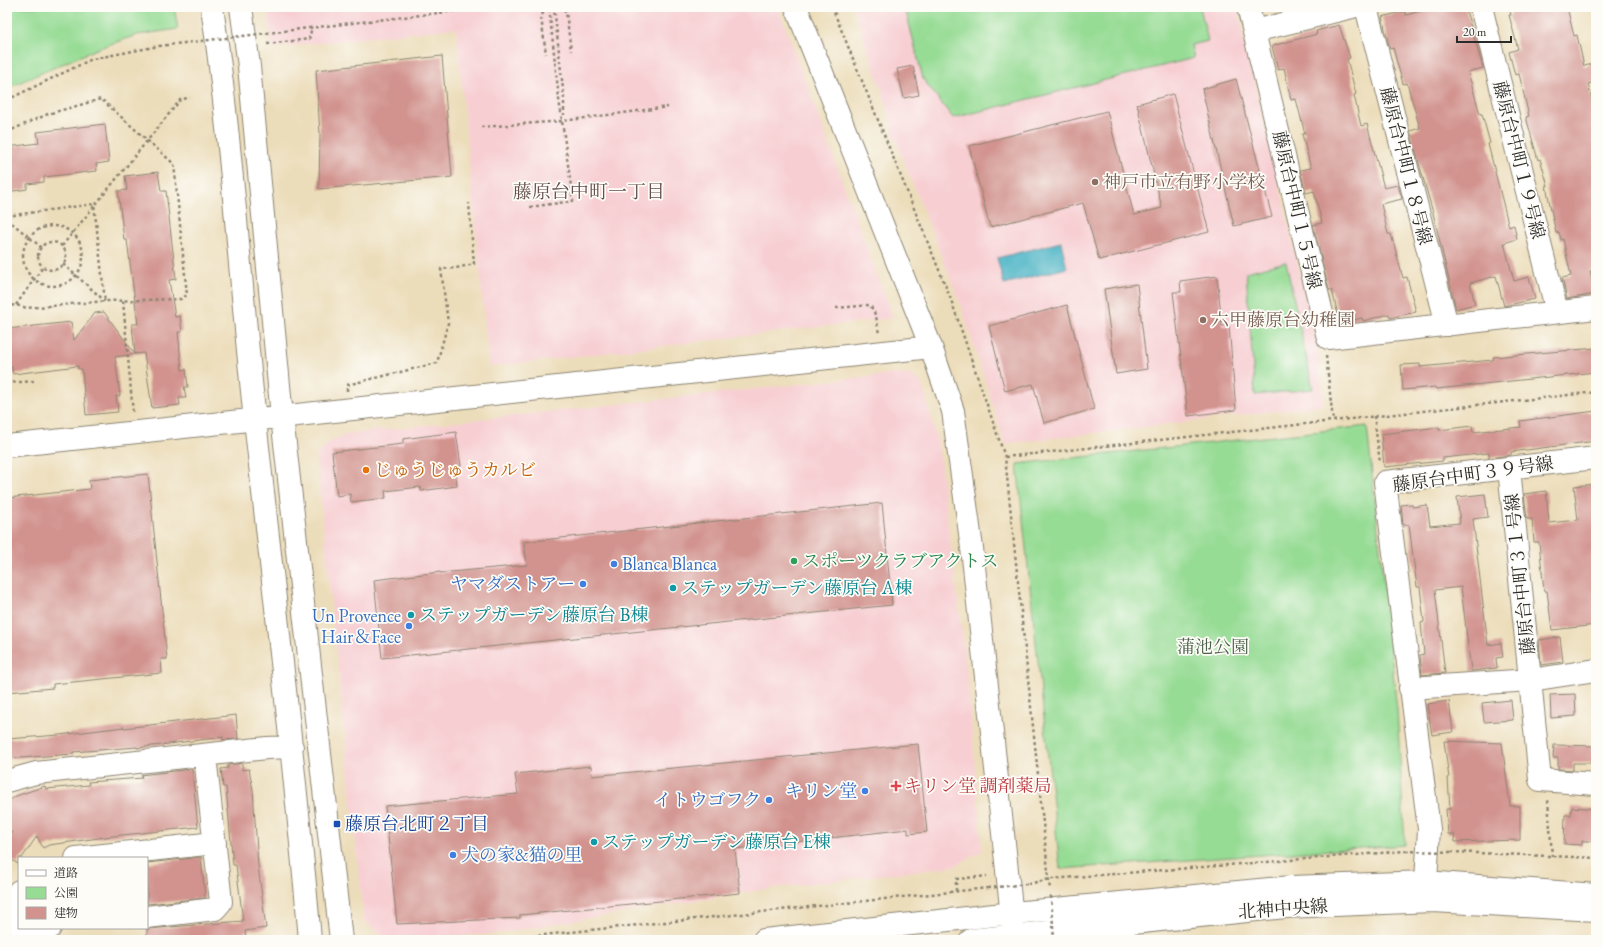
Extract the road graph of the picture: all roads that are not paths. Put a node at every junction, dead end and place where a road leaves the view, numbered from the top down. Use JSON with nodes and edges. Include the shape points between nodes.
{"nodes":[{"id":1,"x":212,"y":7,"type":"edge"},
{"id":2,"x":241,"y":7,"type":"edge"},
{"id":3,"x":796,"y":7,"type":"edge"},
{"id":4,"x":1248,"y":7,"type":"edge"},
{"id":5,"x":1352,"y":7,"type":"edge"},
{"id":6,"x":1366,"y":7,"type":"edge"},
{"id":7,"x":1481,"y":7,"type":"edge"},
{"id":8,"x":1254,"y":31,"type":"junction"},
{"id":9,"x":1596,"y":308,"type":"edge"},
{"id":10,"x":1557,"y":312,"type":"junction"},
{"id":11,"x":1447,"y":325,"type":"junction"},
{"id":12,"x":931,"y":347,"type":"junction"},
{"id":13,"x":282,"y":417,"type":"junction"},
{"id":14,"x":255,"y":420,"type":"junction"},
{"id":15,"x":7,"y":446,"type":"edge"},
{"id":16,"x":1596,"y":458,"type":"edge"},
{"id":17,"x":1509,"y":468,"type":"junction"},
{"id":18,"x":1596,"y":670,"type":"edge"},
{"id":19,"x":1531,"y":680,"type":"junction"},
{"id":20,"x":1410,"y":688,"type":"junction"},
{"id":21,"x":292,"y":747,"type":"junction"},
{"id":22,"x":205,"y":756,"type":"junction"},
{"id":23,"x":7,"y":781,"type":"edge"},
{"id":24,"x":1596,"y":784,"type":"edge"},
{"id":25,"x":214,"y":843,"type":"junction"},
{"id":26,"x":85,"y":857,"type":"edge"},
{"id":27,"x":1426,"y":882,"type":"junction"},
{"id":28,"x":1596,"y":895,"type":"edge"},
{"id":29,"x":18,"y":896,"type":"edge"},
{"id":30,"x":1596,"y":910,"type":"edge"},
{"id":31,"x":1013,"y":912,"type":"junction"},
{"id":32,"x":148,"y":917,"type":"edge"},
{"id":33,"x":40,"y":929,"type":"edge"},
{"id":34,"x":12,"y":932,"type":"edge"},
{"id":35,"x":1014,"y":935,"type":"junction"},
{"id":36,"x":310,"y":940,"type":"edge"},
{"id":37,"x":341,"y":940,"type":"edge"},
{"id":38,"x":764,"y":940,"type":"edge"},
{"id":39,"x":971,"y":940,"type":"edge"}],
"edges":[{"from":1,"to":14,"type":"street"},
{"from":2,"to":13,"type":"street"},
{"from":3,"to":12,"type":"street"},
{"from":4,"to":8,"type":"street","name":"藤原台中町１５号線"},
{"from":5,"to":8,"type":"street"},
{"from":6,"to":11,"type":"street","name":"藤原台中町１８号線"},
{"from":7,"to":10,"type":"street","name":"藤原台中町１９号線"},
{"from":8,"to":11,"type":"street","name":"藤原台中町１５号線","via":[[1328,338]]},
{"from":9,"to":10,"type":"street"},
{"from":10,"to":11,"type":"street"},
{"from":12,"to":13,"type":"street"},
{"from":12,"to":31,"type":"street","via":[[953,411],[972,548]]},
{"from":13,"to":14,"type":"street"},
{"from":13,"to":37,"type":"street"},
{"from":14,"to":15,"type":"street"},
{"from":14,"to":21,"type":"street"},
{"from":16,"to":17,"type":"street","name":"藤原台中町３９号線"},
{"from":17,"to":19,"type":"street","name":"藤原台中町３１号線"},
{"from":17,"to":20,"type":"street","name":"藤原台中町３９号線","via":[[1385,482]]},
{"from":18,"to":19,"type":"street"},
{"from":19,"to":20,"type":"street"},
{"from":19,"to":24,"type":"street","via":[[1540,780]]},
{"from":20,"to":27,"type":"street","name":"藤原台中町３９号線","via":[[1429,828]]},
{"from":21,"to":22,"type":"street"},
{"from":21,"to":36,"type":"street"},
{"from":22,"to":23,"type":"street","via":[[36,773]]},
{"from":22,"to":25,"type":"street"},
{"from":25,"to":26,"type":"street"},
{"from":25,"to":32,"type":"street","via":[[221,902],[215,910]]},
{"from":27,"to":28,"type":"street","name":"北神中央線"},
{"from":27,"to":31,"type":"street","name":"北神中央線","via":[[1291,887]]},
{"from":29,"to":34,"type":"street"},
{"from":30,"to":35,"type":"street","name":"北神中央線","via":[[1426,901],[1286,908]]},
{"from":31,"to":35,"type":"street"},
{"from":31,"to":38,"type":"street","name":"北神中央線"},
{"from":33,"to":34,"type":"street"},
{"from":35,"to":39,"type":"street","name":"北神中央線"}]}
